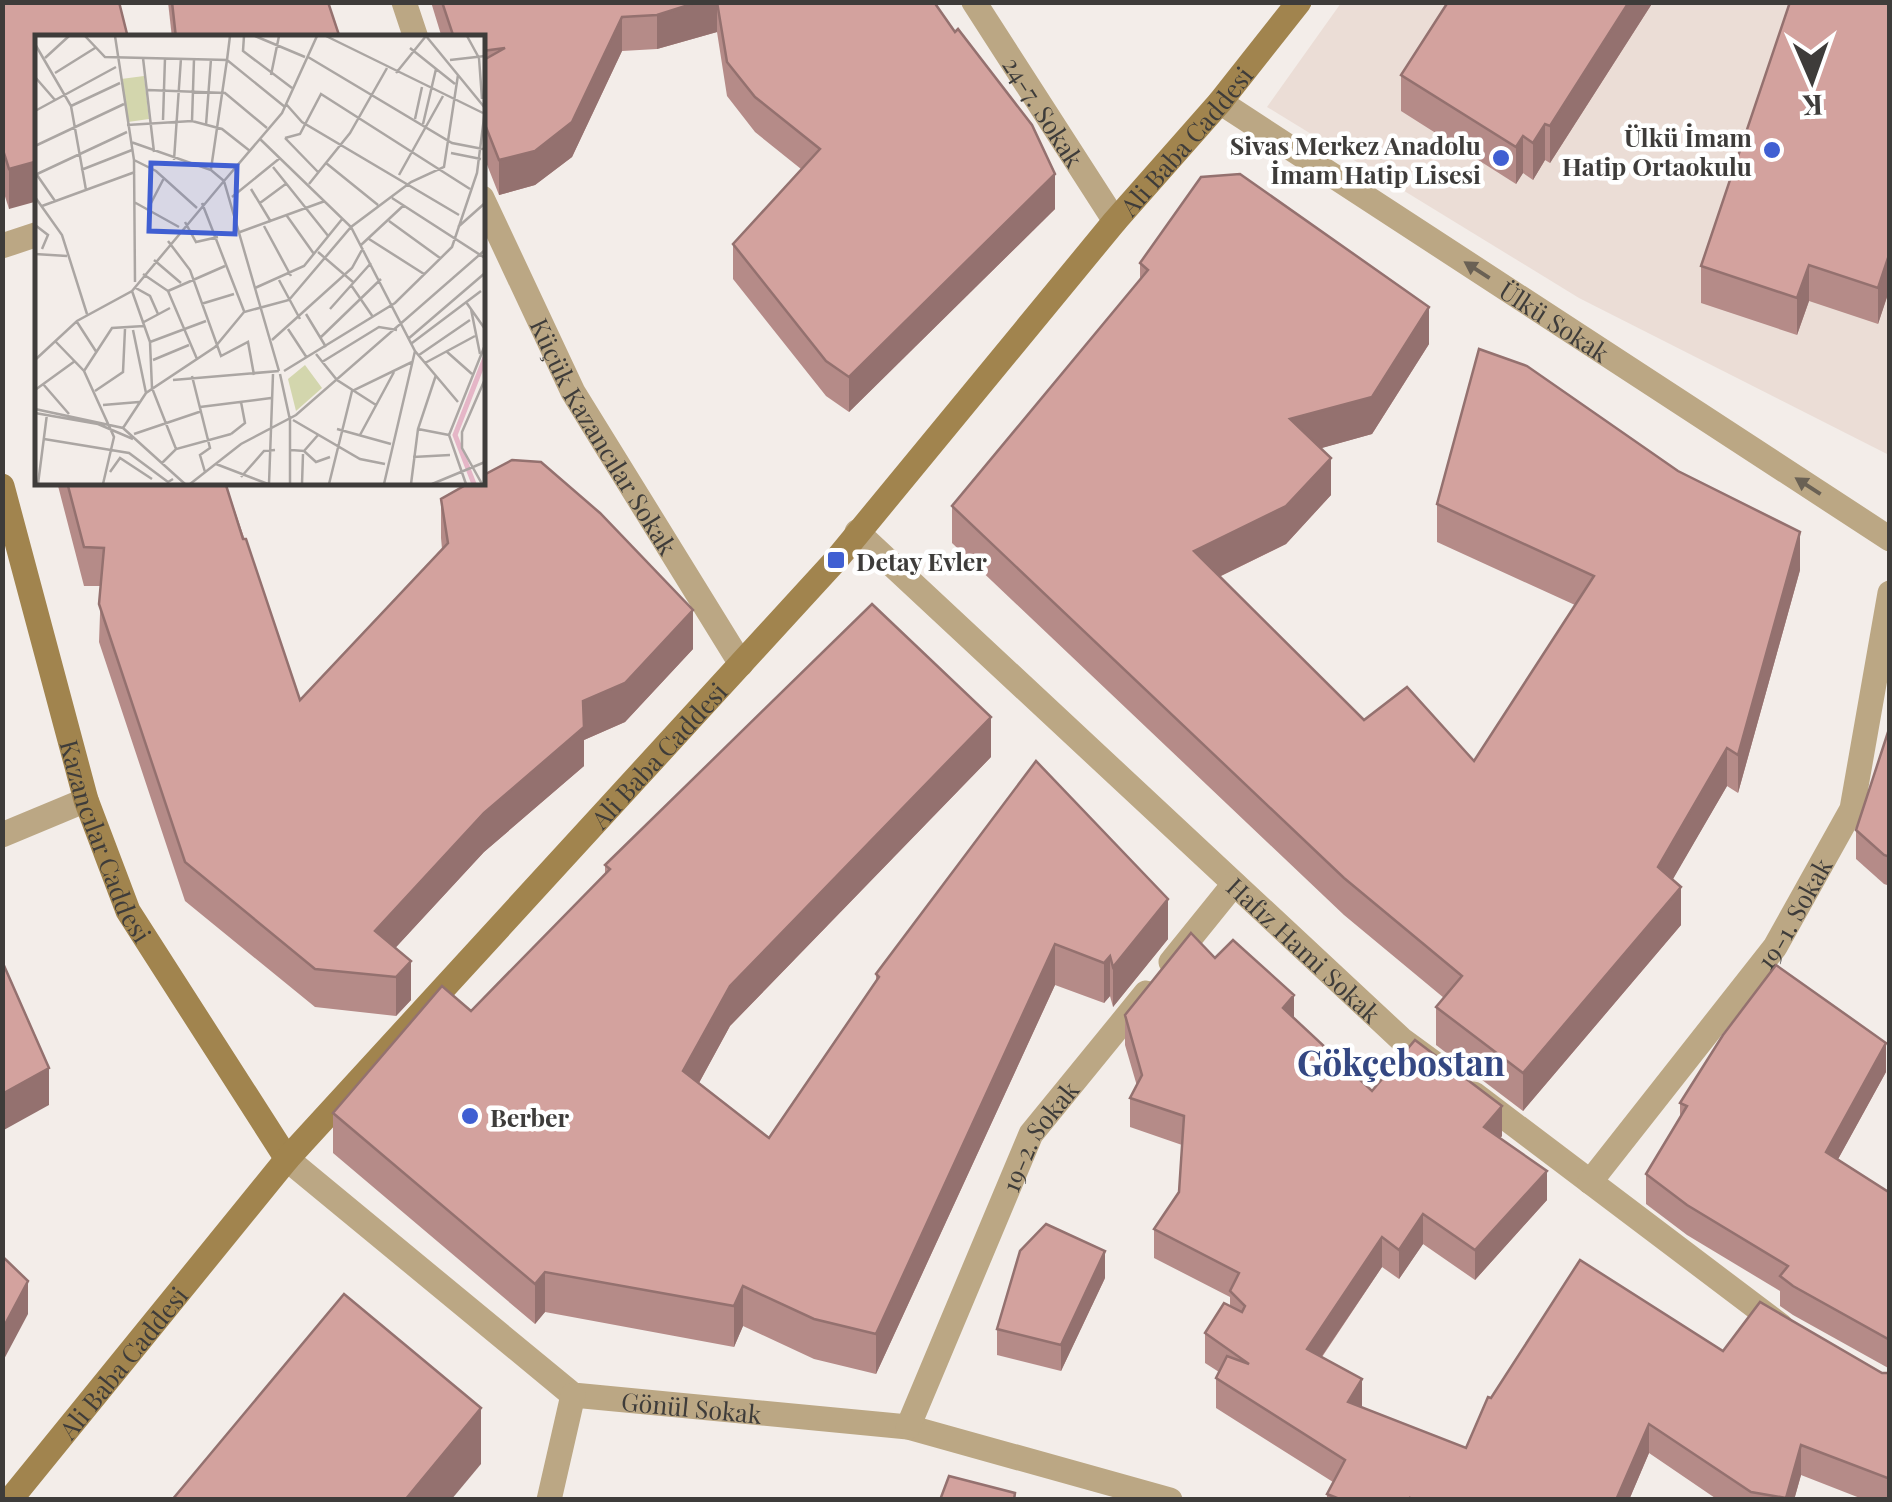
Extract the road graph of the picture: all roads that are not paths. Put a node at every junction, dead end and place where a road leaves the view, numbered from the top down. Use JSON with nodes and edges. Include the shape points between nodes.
{"nodes":[{"id":1,"x":404,"y":2,"type":"edge"},
{"id":2,"x":974,"y":2,"type":"edge"},
{"id":3,"x":1299,"y":2,"type":"edge"},
{"id":4,"x":415,"y":35,"type":"edge"},
{"id":5,"x":1220,"y":102,"type":"junction"},
{"id":6,"x":485,"y":204,"type":"edge"},
{"id":7,"x":1115,"y":221,"type":"junction"},
{"id":8,"x":35,"y":235,"type":"edge"},
{"id":9,"x":2,"y":246,"type":"edge"},
{"id":10,"x":2,"y":486,"type":"edge"},
{"id":11,"x":857,"y":532,"type":"junction"},
{"id":12,"x":1890,"y":539,"type":"edge"},
{"id":13,"x":1890,"y":593,"type":"edge"},
{"id":14,"x":741,"y":664,"type":"junction"},
{"id":15,"x":86,"y":800,"type":"junction"},
{"id":16,"x":2,"y":834,"type":"edge"},
{"id":17,"x":1234,"y":884,"type":"junction"},
{"id":18,"x":287,"y":1159,"type":"junction"},
{"id":19,"x":1590,"y":1182,"type":"junction"},
{"id":20,"x":1799,"y":1337,"type":"edge"},
{"id":21,"x":573,"y":1395,"type":"junction"},
{"id":22,"x":908,"y":1427,"type":"junction"},
{"id":23,"x":10,"y":1500,"type":"edge"},
{"id":24,"x":549,"y":1500,"type":"edge"},
{"id":25,"x":1170,"y":1500,"type":"edge"}],
"edges":[{"from":1,"to":4,"type":"street"},
{"from":2,"to":7,"type":"street","name":"24-7. Sokak"},
{"from":3,"to":5,"type":"street","name":"Ali Baba Caddesi"},
{"from":5,"to":7,"type":"street","name":"Ali Baba Caddesi"},
{"from":12,"to":5,"type":"street","name":"Ülkü Sokak","one_way":true},
{"from":6,"to":14,"type":"street","name":"Küçük Kazancılar Sokak","via":[[573,392]]},
{"from":7,"to":11,"type":"street","name":"Ali Baba Caddesi"},
{"from":8,"to":9,"type":"street"},
{"from":10,"to":15,"type":"street","name":"Kazancılar Caddesi"},
{"from":11,"to":14,"type":"street","name":"Ali Baba Caddesi"},
{"from":11,"to":17,"type":"street","name":"Hafız Hami Sokak"},
{"from":13,"to":19,"type":"street","name":"19-1. Sokak","via":[[1852,809],[1774,946]]},
{"from":14,"to":18,"type":"street","name":"Ali Baba Caddesi"},
{"from":15,"to":16,"type":"street"},
{"from":15,"to":18,"type":"street","name":"Kazancılar Caddesi","via":[[128,910]]},
{"from":17,"to":19,"type":"street","name":"Hafız Hami Sokak","via":[[1401,1039]]},
{"from":17,"to":22,"type":"street","name":"19-2. Sokak","via":[[1030,1134]]},
{"from":18,"to":21,"type":"street"},
{"from":18,"to":23,"type":"street","name":"Ali Baba Caddesi"},
{"from":19,"to":20,"type":"street","name":"Hafız Hami Sokak"},
{"from":21,"to":22,"type":"street","name":"Gönül Sokak"},
{"from":21,"to":24,"type":"street"},
{"from":22,"to":25,"type":"street","name":"Gönül Sokak"}]}
